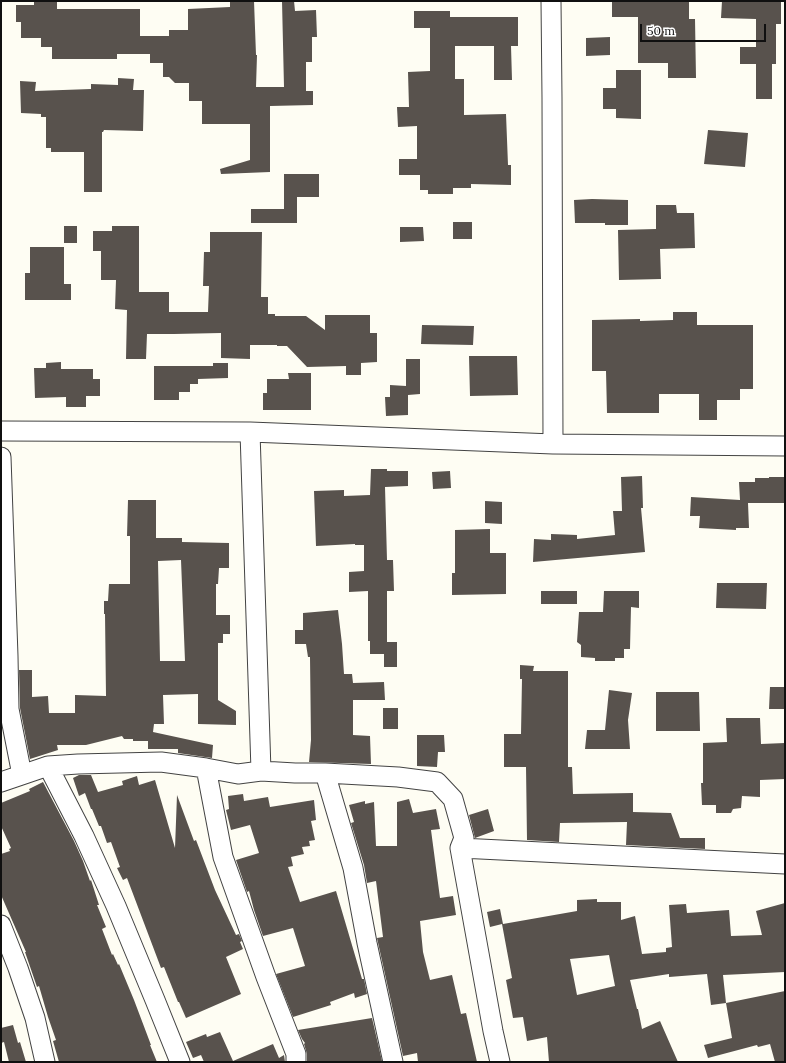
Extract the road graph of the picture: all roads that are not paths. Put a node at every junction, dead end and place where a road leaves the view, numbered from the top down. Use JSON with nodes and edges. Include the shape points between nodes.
{"nodes":[{"id":1,"x":551,"y":1,"type":"edge"},
{"id":2,"x":1,"y":431,"type":"edge"},
{"id":3,"x":250,"y":432,"type":"junction"},
{"id":4,"x":553,"y":444,"type":"junction"},
{"id":5,"x":785,"y":446,"type":"edge"},
{"id":6,"x":1,"y":457,"type":"edge"},
{"id":7,"x":48,"y":766,"type":"junction"},
{"id":8,"x":206,"y":768,"type":"junction"},
{"id":9,"x":261,"y":771,"type":"junction"},
{"id":10,"x":325,"y":773,"type":"junction"},
{"id":11,"x":22,"y":775,"type":"junction"},
{"id":12,"x":1,"y":782,"type":"edge"},
{"id":13,"x":460,"y":848,"type":"junction"},
{"id":14,"x":785,"y":864,"type":"edge"},
{"id":15,"x":1,"y":925,"type":"edge"},
{"id":16,"x":45,"y":1062,"type":"edge"},
{"id":17,"x":180,"y":1062,"type":"edge"},
{"id":18,"x":296,"y":1062,"type":"edge"},
{"id":19,"x":393,"y":1062,"type":"edge"},
{"id":20,"x":500,"y":1062,"type":"edge"}],
"edges":[{"from":1,"to":4,"type":"street"},
{"from":2,"to":3,"type":"street"},
{"from":3,"to":4,"type":"street"},
{"from":3,"to":9,"type":"street"},
{"from":4,"to":5,"type":"street"},
{"from":6,"to":11,"type":"street","via":[[9,709]]},
{"from":7,"to":8,"type":"street","via":[[161,762]]},
{"from":7,"to":11,"type":"street"},
{"from":7,"to":17,"type":"street","via":[[116,906]]},
{"from":8,"to":9,"type":"street","via":[[238,774]]},
{"from":8,"to":18,"type":"street","via":[[223,857],[296,1054]]},
{"from":9,"to":10,"type":"street"},
{"from":10,"to":13,"type":"street","via":[[437,782],[453,799],[464,838]]},
{"from":10,"to":19,"type":"street","via":[[353,868]]},
{"from":11,"to":12,"type":"street"},
{"from":13,"to":14,"type":"street"},
{"from":13,"to":20,"type":"street"},
{"from":15,"to":16,"type":"street","via":[[18,968]]}]}
